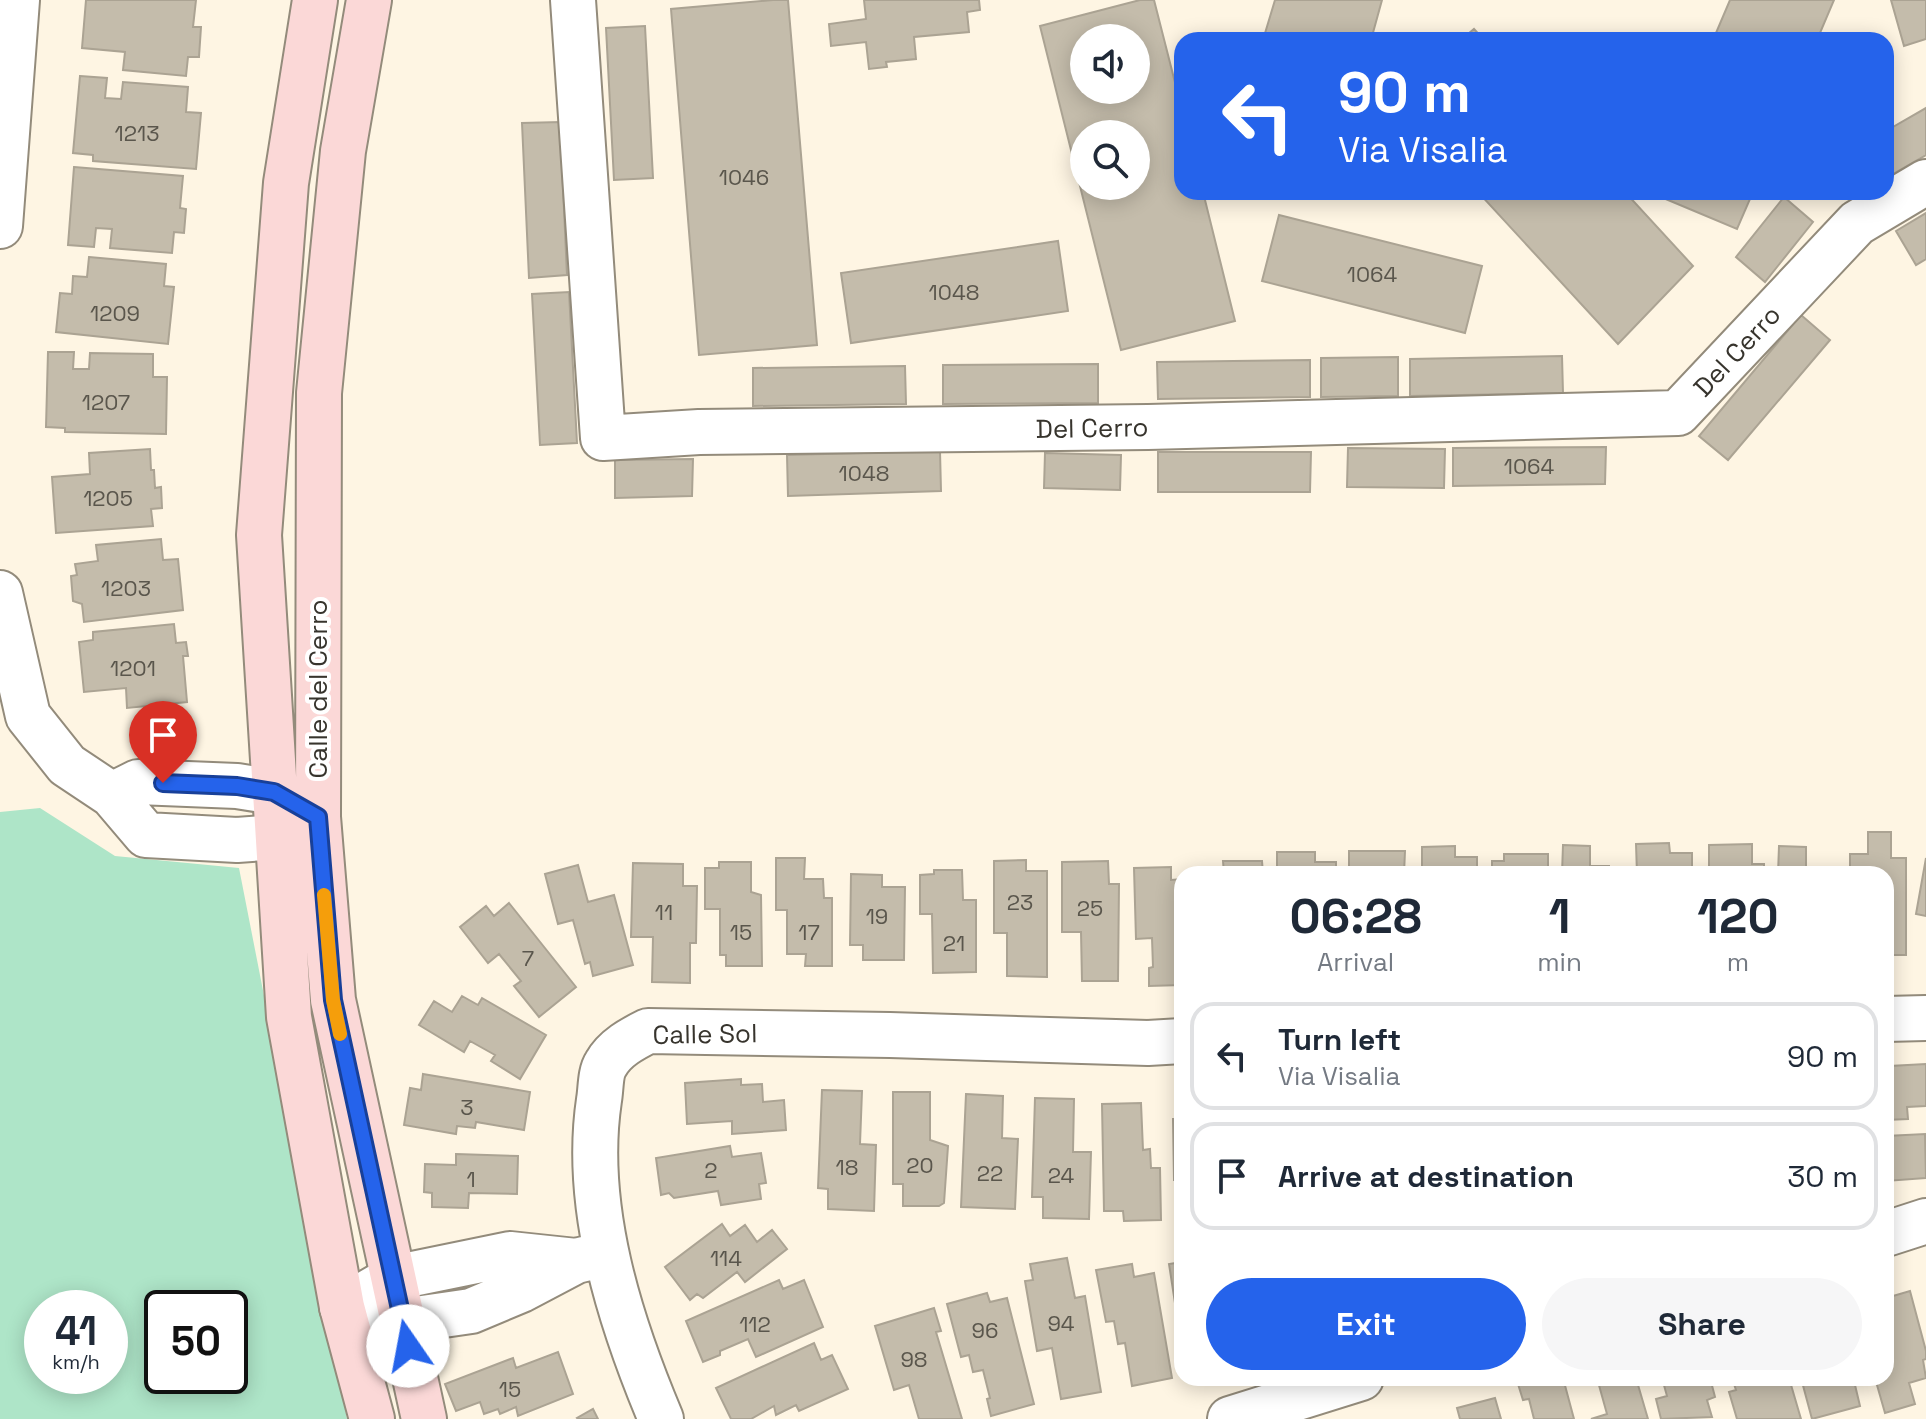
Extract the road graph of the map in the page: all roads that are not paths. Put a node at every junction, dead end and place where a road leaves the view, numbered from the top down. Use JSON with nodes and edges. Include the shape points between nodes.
{"nodes":[{"id":1,"x":17,"y":0,"type":"edge"},
{"id":2,"x":315,"y":0,"type":"edge"},
{"id":3,"x":369,"y":0,"type":"edge"},
{"id":4,"x":573,"y":0,"type":"edge"},
{"id":5,"x":1926,"y":182,"type":"edge"},
{"id":6,"x":0,"y":226,"type":"edge"},
{"id":7,"x":0,"y":596,"type":"edge"},
{"id":8,"x":274,"y":792,"type":"junction"},
{"id":9,"x":112,"y":795,"type":"junction"},
{"id":10,"x":318,"y":817,"type":"junction"},
{"id":11,"x":277,"y":837,"type":"junction"},
{"id":12,"x":1926,"y":1018,"type":"edge"},
{"id":13,"x":1894,"y":1019,"type":"edge"},
{"id":14,"x":1174,"y":1041,"type":"edge"},
{"id":15,"x":1926,"y":1221,"type":"edge"},
{"id":16,"x":1894,"y":1231,"type":"edge"},
{"id":17,"x":590,"y":1258,"type":"junction"},
{"id":18,"x":393,"y":1278,"type":"junction"},
{"id":19,"x":342,"y":1307,"type":"junction"},
{"id":20,"x":402,"y":1321,"type":"junction"},
{"id":21,"x":1335,"y":1386,"type":"edge"},
{"id":22,"x":372,"y":1419,"type":"edge"},
{"id":23,"x":424,"y":1419,"type":"edge"},
{"id":24,"x":661,"y":1419,"type":"edge"},
{"id":25,"x":1230,"y":1419,"type":"edge"}],
"edges":[{"from":1,"to":6,"type":"street"},
{"from":2,"to":8,"type":"main road","name":"Calle del Cerro","via":[[286,183],[259,535]]},
{"from":3,"to":10,"type":"main road","name":"Calle del Cerro","via":[[343,151],[319,393]]},
{"from":4,"to":5,"type":"street","name":"Del Cerro","via":[[603,438],[1678,413],[1857,223]]},
{"from":7,"to":9,"type":"street","via":[[28,716],[67,765]]},
{"from":8,"to":9,"type":"street","via":[[138,782]]},
{"from":8,"to":10,"type":"street"},
{"from":8,"to":11,"type":"main road","name":"Calle del Cerro"},
{"from":9,"to":11,"type":"street","via":[[146,835]]},
{"from":10,"to":11,"type":"street"},
{"from":10,"to":18,"type":"main road","name":"Calle del Cerro","via":[[333,1000]]},
{"from":11,"to":19,"type":"main road","name":"Calle del Cerro","via":[[289,1017]]},
{"from":12,"to":13,"type":"street"},
{"from":14,"to":17,"type":"street","name":"Calle Sol","via":[[648,1031],[623,1044],[604,1066],[594,1135]]},
{"from":15,"to":16,"type":"street"},
{"from":17,"to":18,"type":"street","via":[[510,1254]]},
{"from":17,"to":20,"type":"street","via":[[471,1311]]},
{"from":17,"to":24,"type":"street","name":"Calle Sol"},
{"from":18,"to":19,"type":"street"},
{"from":18,"to":20,"type":"main road","name":"Calle del Cerro"},
{"from":19,"to":20,"type":"street"},
{"from":19,"to":22,"type":"main road","name":"Calle del Cerro"},
{"from":20,"to":23,"type":"main road","name":"Calle del Cerro"},
{"from":21,"to":25,"type":"street"}]}
